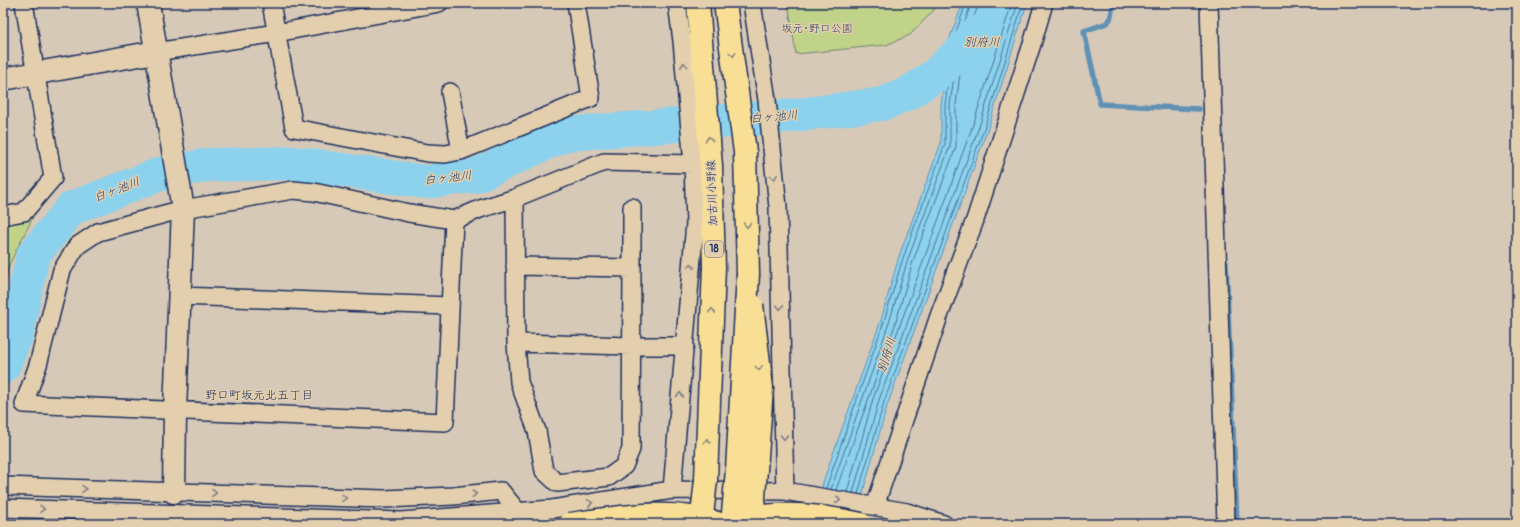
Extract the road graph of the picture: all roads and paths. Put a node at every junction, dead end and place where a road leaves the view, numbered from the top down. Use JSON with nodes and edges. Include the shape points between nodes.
{"nodes":[{"id":1,"x":24,"y":3,"type":"edge"},
{"id":2,"x":148,"y":3,"type":"edge"},
{"id":3,"x":271,"y":3,"type":"edge"},
{"id":4,"x":439,"y":3,"type":"edge"},
{"id":5,"x":576,"y":3,"type":"edge"},
{"id":6,"x":677,"y":3,"type":"edge"},
{"id":7,"x":752,"y":3,"type":"edge"},
{"id":8,"x":1044,"y":3,"type":"edge"},
{"id":9,"x":1209,"y":3,"type":"edge"},
{"id":10,"x":726,"y":9,"type":"edge"},
{"id":11,"x":699,"y":11,"type":"edge"},
{"id":12,"x":276,"y":33,"type":"junction"},
{"id":13,"x":156,"y":52,"type":"junction"},
{"id":14,"x":36,"y":74,"type":"junction"},
{"id":15,"x":3,"y":79,"type":"edge"},
{"id":16,"x":449,"y":92,"type":"dead end"},
{"id":17,"x":460,"y":151,"type":"junction"},
{"id":18,"x":693,"y":164,"type":"junction"},
{"id":19,"x":515,"y":198,"type":"junction"},
{"id":20,"x":632,"y":207,"type":"dead end"},
{"id":21,"x":183,"y":209,"type":"junction"},
{"id":22,"x":3,"y":216,"type":"edge"},
{"id":23,"x":454,"y":220,"type":"junction"},
{"id":24,"x":514,"y":266,"type":"junction"},
{"id":25,"x":632,"y":268,"type":"junction"},
{"id":26,"x":748,"y":274,"type":"junction"},
{"id":27,"x":180,"y":296,"type":"junction"},
{"id":28,"x":449,"y":306,"type":"junction"},
{"id":29,"x":516,"y":343,"type":"junction"},
{"id":30,"x":632,"y":346,"type":"junction"},
{"id":31,"x":685,"y":346,"type":"junction"},
{"id":32,"x":175,"y":411,"type":"junction"},
{"id":33,"x":706,"y":480,"type":"junction"},
{"id":34,"x":3,"y":486,"type":"edge"},
{"id":35,"x":672,"y":490,"type":"junction"},
{"id":36,"x":174,"y":492,"type":"junction"},
{"id":37,"x":793,"y":492,"type":"junction"},
{"id":38,"x":875,"y":506,"type":"junction"},
{"id":39,"x":3,"y":508,"type":"edge"},
{"id":40,"x":518,"y":512,"type":"junction"},
{"id":41,"x":570,"y":524,"type":"edge"},
{"id":42,"x":696,"y":524,"type":"edge"},
{"id":43,"x":701,"y":524,"type":"edge"},
{"id":44,"x":721,"y":524,"type":"edge"},
{"id":45,"x":726,"y":524,"type":"edge"},
{"id":46,"x":732,"y":524,"type":"edge"},
{"id":47,"x":752,"y":524,"type":"edge"},
{"id":48,"x":861,"y":524,"type":"edge"},
{"id":49,"x":944,"y":524,"type":"edge"},
{"id":50,"x":1226,"y":524,"type":"edge"}],
"edges":[{"from":1,"to":14,"type":"street"},
{"from":2,"to":13,"type":"street"},
{"from":3,"to":12,"type":"street"},
{"from":4,"to":12,"type":"street"},
{"from":5,"to":17,"type":"street","via":[[591,98]]},
{"from":18,"to":6,"type":"street","one_way":true},
{"from":7,"to":37,"type":"street","one_way":true,"via":[[767,100],[778,207]]},
{"from":8,"to":38,"type":"street","via":[[975,220],[939,316]]},
{"from":9,"to":50,"type":"street"},
{"from":10,"to":26,"type":"main road","one_way":true,"via":[[745,152]]},
{"from":33,"to":11,"type":"main road","name":"加古川小野線","number":"18","one_way":true,"via":[[714,267],[711,166]]},
{"from":12,"to":13,"type":"street"},
{"from":12,"to":17,"type":"street","via":[[294,128],[427,153],[445,154]]},
{"from":13,"to":14,"type":"street"},
{"from":13,"to":21,"type":"street"},
{"from":14,"to":15,"type":"street"},
{"from":14,"to":22,"type":"street","via":[[53,178],[24,212]]},
{"from":16,"to":17,"type":"street"},
{"from":18,"to":19,"type":"street","via":[[604,162]]},
{"from":31,"to":18,"type":"street","one_way":true,"via":[[695,223]]},
{"from":19,"to":23,"type":"street"},
{"from":19,"to":24,"type":"street"},
{"from":20,"to":25,"type":"street"},
{"from":21,"to":23,"type":"street","via":[[292,190],[314,192]]},
{"from":21,"to":27,"type":"street"},
{"from":21,"to":32,"type":"street","via":[[98,232],[77,246],[62,270],[38,365],[24,404]]},
{"from":23,"to":28,"type":"street"},
{"from":24,"to":25,"type":"street"},
{"from":24,"to":29,"type":"street"},
{"from":25,"to":30,"type":"street"},
{"from":26,"to":46,"type":"main road","bridge":true},
{"from":26,"to":47,"type":"main road","one_way":true,"bridge":true,"via":[[762,388]]},
{"from":27,"to":28,"type":"street"},
{"from":27,"to":32,"type":"street"},
{"from":28,"to":32,"type":"street","via":[[445,422]]},
{"from":29,"to":30,"type":"street"},
{"from":29,"to":30,"type":"street","via":[[520,382],[537,431],[544,471],[557,483],[609,477],[624,466],[631,449]]},
{"from":30,"to":31,"type":"street"},
{"from":35,"to":31,"type":"street","one_way":true},
{"from":32,"to":36,"type":"street"},
{"from":33,"to":42,"type":"main road","number":"18","bridge":true},
{"from":33,"to":43,"type":"main road","number":"18","bridge":true},
{"from":34,"to":36,"type":"street","one_way":true},
{"from":35,"to":37,"type":"street"},
{"from":40,"to":35,"type":"street","one_way":true},
{"from":36,"to":40,"type":"street","one_way":true,"via":[[384,499],[501,491]]},
{"from":37,"to":38,"type":"street","one_way":true},
{"from":38,"to":49,"type":"street","via":[[907,512]]},
{"from":39,"to":40,"type":"street","one_way":true,"via":[[401,521]]},
{"from":41,"to":44,"type":"main road","bridge":true,"via":[[646,514],[684,516]]},
{"from":45,"to":48,"type":"main road","bridge":true,"via":[[742,518],[793,515],[832,518]]}]}
